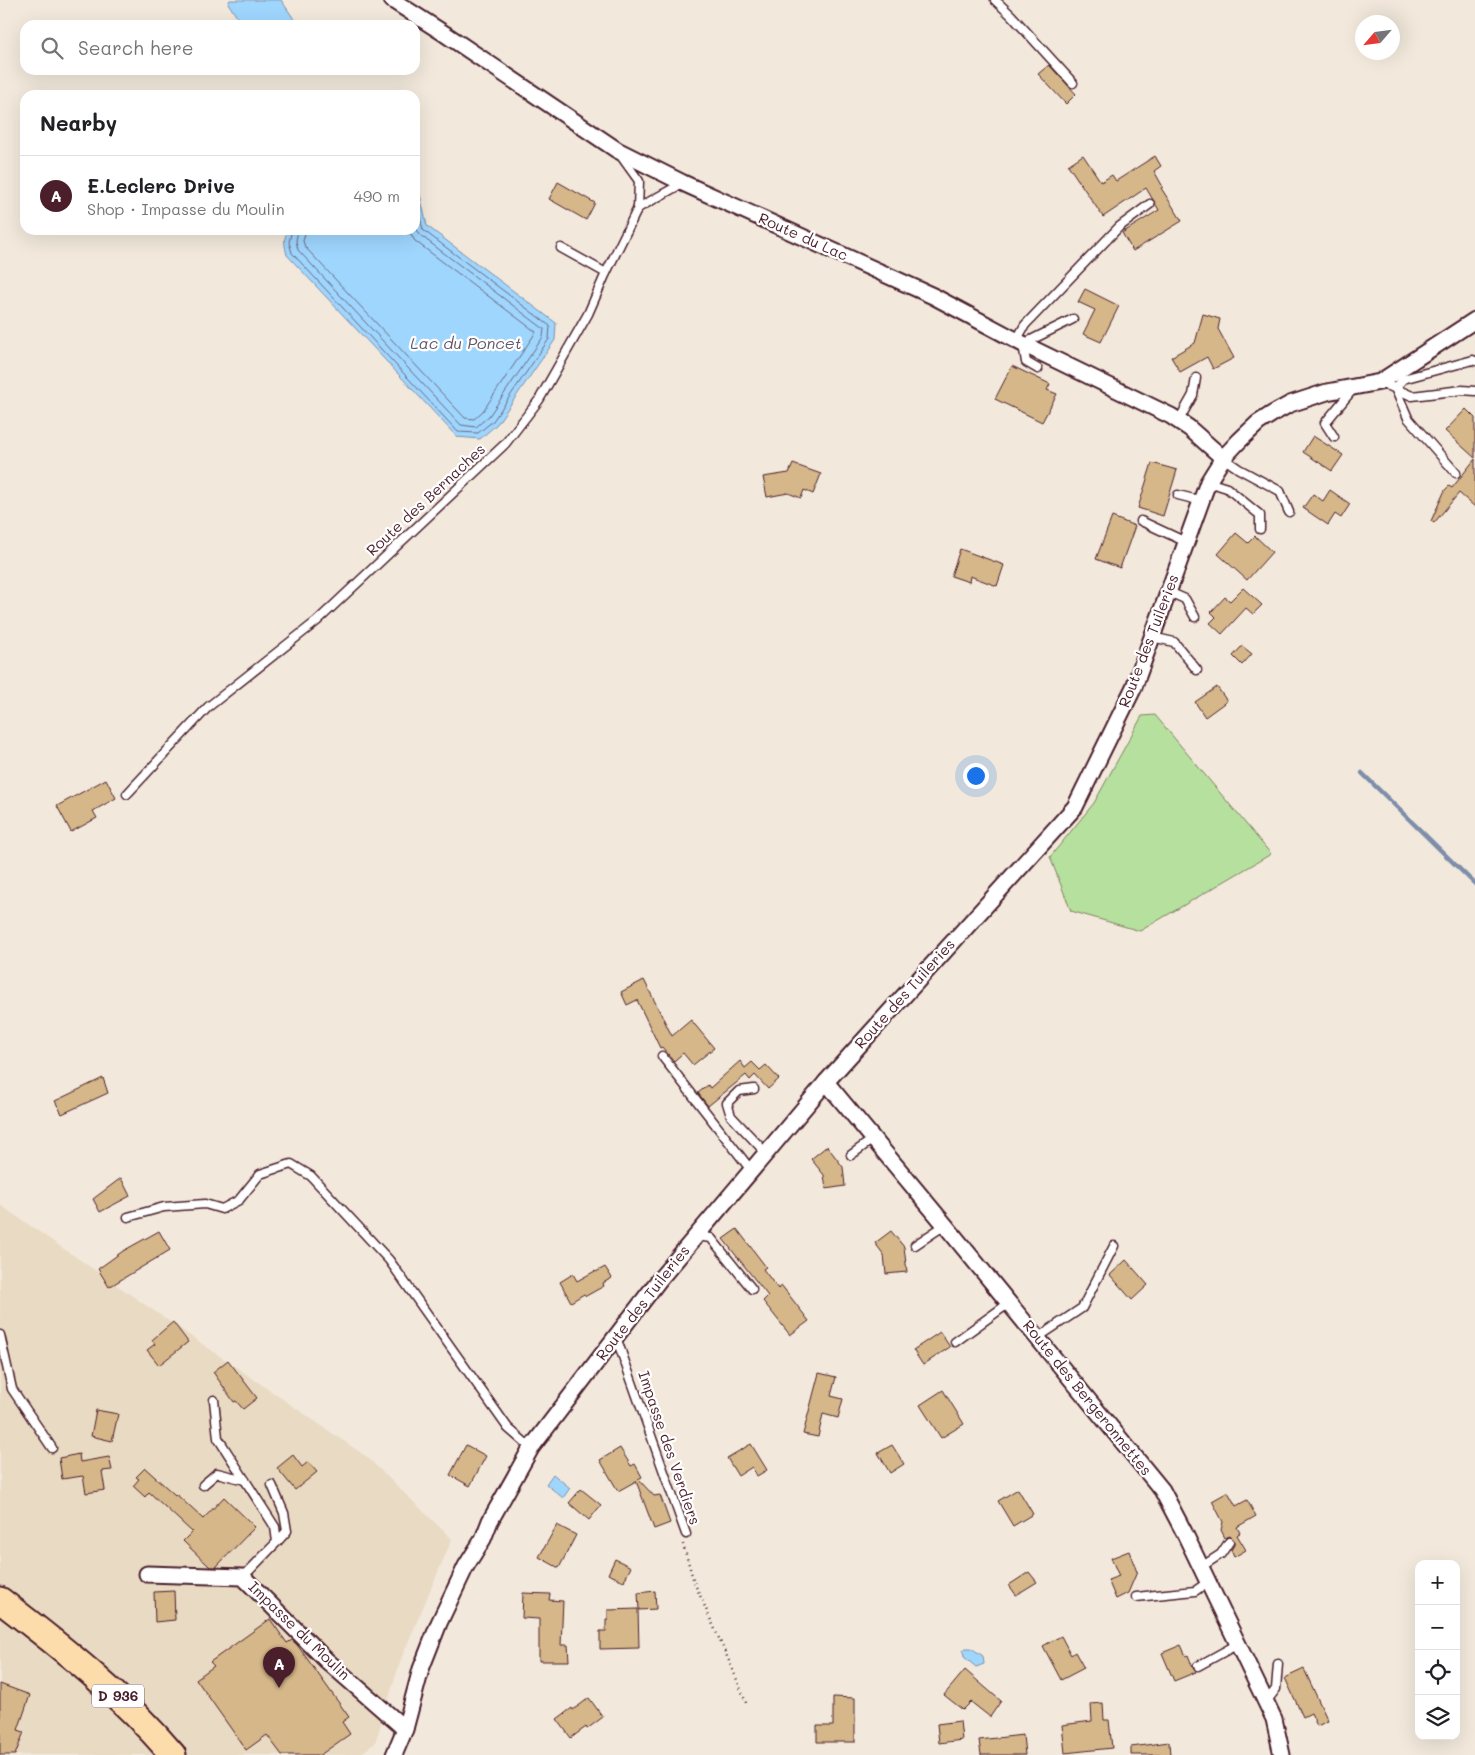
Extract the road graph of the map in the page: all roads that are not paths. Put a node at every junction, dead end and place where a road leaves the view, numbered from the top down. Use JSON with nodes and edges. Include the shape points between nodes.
{"nodes":[{"id":1,"x":392,"y":0,"type":"edge"},
{"id":2,"x":995,"y":0,"type":"edge"},
{"id":3,"x":1073,"y":83,"type":"dead end"},
{"id":4,"x":617,"y":150,"type":"junction"},
{"id":5,"x":683,"y":183,"type":"junction"},
{"id":6,"x":1150,"y":204,"type":"dead end"},
{"id":7,"x":638,"y":208,"type":"junction"},
{"id":8,"x":561,"y":248,"type":"dead end"},
{"id":9,"x":606,"y":273,"type":"junction"},
{"id":10,"x":1074,"y":319,"type":"dead end"},
{"id":11,"x":1475,"y":320,"type":"edge"},
{"id":12,"x":1019,"y":343,"type":"junction"},
{"id":13,"x":1475,"y":361,"type":"edge"},
{"id":14,"x":1038,"y":369,"type":"dead end"},
{"id":15,"x":1196,"y":378,"type":"dead end"},
{"id":16,"x":1380,"y":382,"type":"junction"},
{"id":17,"x":1355,"y":387,"type":"junction"},
{"id":18,"x":1395,"y":388,"type":"junction"},
{"id":19,"x":1475,"y":391,"type":"edge"},
{"id":20,"x":1179,"y":420,"type":"junction"},
{"id":21,"x":1334,"y":437,"type":"dead end"},
{"id":22,"x":1223,"y":458,"type":"junction"},
{"id":23,"x":1456,"y":473,"type":"dead end"},
{"id":24,"x":1208,"y":482,"type":"junction"},
{"id":25,"x":1178,"y":494,"type":"dead end"},
{"id":26,"x":1202,"y":501,"type":"junction"},
{"id":27,"x":1289,"y":512,"type":"dead end"},
{"id":28,"x":1141,"y":521,"type":"dead end"},
{"id":29,"x":1260,"y":529,"type":"dead end"},
{"id":30,"x":1186,"y":542,"type":"junction"},
{"id":31,"x":1169,"y":592,"type":"junction"},
{"id":32,"x":1195,"y":618,"type":"dead end"},
{"id":33,"x":1152,"y":637,"type":"junction"},
{"id":34,"x":1197,"y":670,"type":"dead end"},
{"id":35,"x":127,"y":794,"type":"dead end"},
{"id":36,"x":662,"y":1056,"type":"dead end"},
{"id":37,"x":826,"y":1082,"type":"junction"},
{"id":38,"x":754,"y":1089,"type":"dead end"},
{"id":39,"x":873,"y":1138,"type":"junction"},
{"id":40,"x":766,"y":1153,"type":"junction"},
{"id":41,"x":851,"y":1155,"type":"dead end"},
{"id":42,"x":751,"y":1170,"type":"junction"},
{"id":43,"x":128,"y":1217,"type":"dead end"},
{"id":44,"x":945,"y":1225,"type":"junction"},
{"id":45,"x":696,"y":1236,"type":"junction"},
{"id":46,"x":916,"y":1245,"type":"dead end"},
{"id":47,"x":1114,"y":1246,"type":"dead end"},
{"id":48,"x":752,"y":1289,"type":"dead end"},
{"id":49,"x":1009,"y":1303,"type":"junction"},
{"id":50,"x":0,"y":1335,"type":"edge"},
{"id":51,"x":616,"y":1337,"type":"junction"},
{"id":52,"x":1037,"y":1338,"type":"junction"},
{"id":53,"x":955,"y":1342,"type":"dead end"},
{"id":54,"x":214,"y":1400,"type":"dead end"},
{"id":55,"x":52,"y":1448,"type":"dead end"},
{"id":56,"x":531,"y":1448,"type":"junction"},
{"id":57,"x":245,"y":1480,"type":"junction"},
{"id":58,"x":203,"y":1485,"type":"dead end"},
{"id":59,"x":272,"y":1485,"type":"dead end"},
{"id":60,"x":686,"y":1534,"type":"road end"},
{"id":61,"x":276,"y":1542,"type":"junction"},
{"id":62,"x":1229,"y":1542,"type":"dead end"},
{"id":63,"x":1201,"y":1567,"type":"junction"},
{"id":64,"x":147,"y":1574,"type":"dead end"},
{"id":65,"x":243,"y":1577,"type":"junction"},
{"id":66,"x":1208,"y":1582,"type":"junction"},
{"id":67,"x":1136,"y":1597,"type":"dead end"},
{"id":68,"x":0,"y":1600,"type":"edge"},
{"id":69,"x":0,"y":1615,"type":"edge"},
{"id":70,"x":56,"y":1643,"type":"junction"},
{"id":71,"x":1238,"y":1644,"type":"junction"},
{"id":72,"x":1278,"y":1664,"type":"dead end"},
{"id":73,"x":1198,"y":1666,"type":"dead end"},
{"id":74,"x":1266,"y":1702,"type":"junction"},
{"id":75,"x":405,"y":1729,"type":"junction"},
{"id":76,"x":174,"y":1755,"type":"edge"},
{"id":77,"x":394,"y":1755,"type":"edge"},
{"id":78,"x":1282,"y":1755,"type":"edge"}],
"edges":[{"from":1,"to":4,"type":"street","name":"Route du Lac"},
{"from":2,"to":3,"type":"lane"},
{"from":4,"to":5,"type":"street","name":"Route du Lac"},
{"from":4,"to":7,"type":"lane","via":[[639,181]]},
{"from":5,"to":7,"type":"lane"},
{"from":5,"to":12,"type":"street","name":"Route du Lac","via":[[933,296]]},
{"from":6,"to":12,"type":"lane","via":[[1119,227],[1025,324]]},
{"from":7,"to":9,"type":"lane","name":"Route des Bernaches"},
{"from":8,"to":9,"type":"lane"},
{"from":9,"to":35,"type":"lane","name":"Route des Bernaches","via":[[588,314],[539,400],[505,444],[317,621],[208,707]]},
{"from":10,"to":12,"type":"lane"},
{"from":11,"to":16,"type":"street","name":"Route des Tuileries"},
{"from":12,"to":14,"type":"lane","via":[[1026,362]]},
{"from":12,"to":20,"type":"street","name":"Route du Lac"},
{"from":13,"to":18,"type":"lane","via":[[1403,379]]},
{"from":15,"to":20,"type":"lane","via":[[1193,395]]},
{"from":16,"to":17,"type":"street","name":"Route des Tuileries"},
{"from":16,"to":18,"type":"lane"},
{"from":17,"to":21,"type":"lane","via":[[1325,423]]},
{"from":17,"to":22,"type":"street","name":"Route des Tuileries","via":[[1290,404],[1258,423]]},
{"from":18,"to":19,"type":"lane","via":[[1412,396]]},
{"from":18,"to":23,"type":"lane","via":[[1408,418]]},
{"from":20,"to":22,"type":"street","name":"Route du Lac"},
{"from":22,"to":24,"type":"street","name":"Route des Tuileries"},
{"from":22,"to":27,"type":"lane","via":[[1280,491]]},
{"from":24,"to":26,"type":"street","name":"Route des Tuileries"},
{"from":24,"to":29,"type":"lane","via":[[1227,488],[1260,515]]},
{"from":25,"to":26,"type":"lane"},
{"from":26,"to":30,"type":"street","name":"Route des Tuileries"},
{"from":28,"to":30,"type":"lane"},
{"from":30,"to":31,"type":"street","name":"Route des Tuileries"},
{"from":31,"to":32,"type":"lane","via":[[1185,599]]},
{"from":31,"to":33,"type":"street","name":"Route des Tuileries"},
{"from":33,"to":34,"type":"lane","via":[[1174,642]]},
{"from":33,"to":37,"type":"street","name":"Route des Tuileries","via":[[1134,687],[1075,807]]},
{"from":36,"to":42,"type":"lane"},
{"from":37,"to":39,"type":"street","name":"Route des Bergeronnettes"},
{"from":37,"to":40,"type":"street","name":"Route des Tuileries"},
{"from":38,"to":40,"type":"lane","via":[[739,1091],[727,1103],[731,1116]]},
{"from":39,"to":41,"type":"lane"},
{"from":39,"to":44,"type":"street","name":"Route des Bergeronnettes"},
{"from":40,"to":42,"type":"street","name":"Route des Tuileries"},
{"from":42,"to":45,"type":"street","name":"Route des Tuileries"},
{"from":43,"to":56,"type":"lane","via":[[164,1207],[205,1204],[222,1209],[239,1200],[260,1174],[291,1164],[311,1176],[389,1260],[508,1428]]},
{"from":44,"to":46,"type":"lane"},
{"from":44,"to":49,"type":"street","name":"Route des Bergeronnettes"},
{"from":45,"to":48,"type":"lane","via":[[711,1238]]},
{"from":45,"to":51,"type":"street","name":"Route des Tuileries"},
{"from":47,"to":52,"type":"lane","via":[[1082,1308]]},
{"from":49,"to":52,"type":"street","name":"Route des Bergeronnettes"},
{"from":49,"to":53,"type":"lane"},
{"from":50,"to":55,"type":"lane","via":[[12,1389]]},
{"from":51,"to":56,"type":"street","name":"Route des Tuileries"},
{"from":51,"to":60,"type":"lane","name":"Impasse des Verdiers"},
{"from":52,"to":63,"type":"street","name":"Route des Bergeronnettes","via":[[1162,1490]]},
{"from":54,"to":57,"type":"lane","via":[[218,1438]]},
{"from":56,"to":75,"type":"street","name":"Route des Tuileries","via":[[466,1566],[439,1623],[421,1669]]},
{"from":57,"to":58,"type":"lane","via":[[217,1473]]},
{"from":57,"to":61,"type":"lane","via":[[276,1527]]},
{"from":59,"to":61,"type":"lane","via":[[284,1513],[287,1531]]},
{"from":61,"to":65,"type":"lane"},
{"from":62,"to":63,"type":"lane","via":[[1221,1554]]},
{"from":63,"to":66,"type":"street","name":"Route des Bergeronnettes"},
{"from":64,"to":65,"type":"street","name":"Impasse du Moulin"},
{"from":65,"to":75,"type":"street","name":"Impasse du Moulin","via":[[326,1660]]},
{"from":66,"to":67,"type":"lane","via":[[1195,1591]]},
{"from":66,"to":71,"type":"street","name":"Route des Bergeronnettes"},
{"from":68,"to":70,"type":"main road","number":"D 936"},
{"from":69,"to":70,"type":"main road","number":"D 936"},
{"from":70,"to":76,"type":"main road","number":"D 936","via":[[98,1677]]},
{"from":71,"to":73,"type":"lane"},
{"from":71,"to":74,"type":"street","name":"Route des Bergeronnettes"},
{"from":72,"to":74,"type":"lane","via":[[1276,1689]]},
{"from":74,"to":78,"type":"street","name":"Route des Bergeronnettes","via":[[1274,1719]]},
{"from":75,"to":77,"type":"street","name":"Route des Tuileries"}]}
